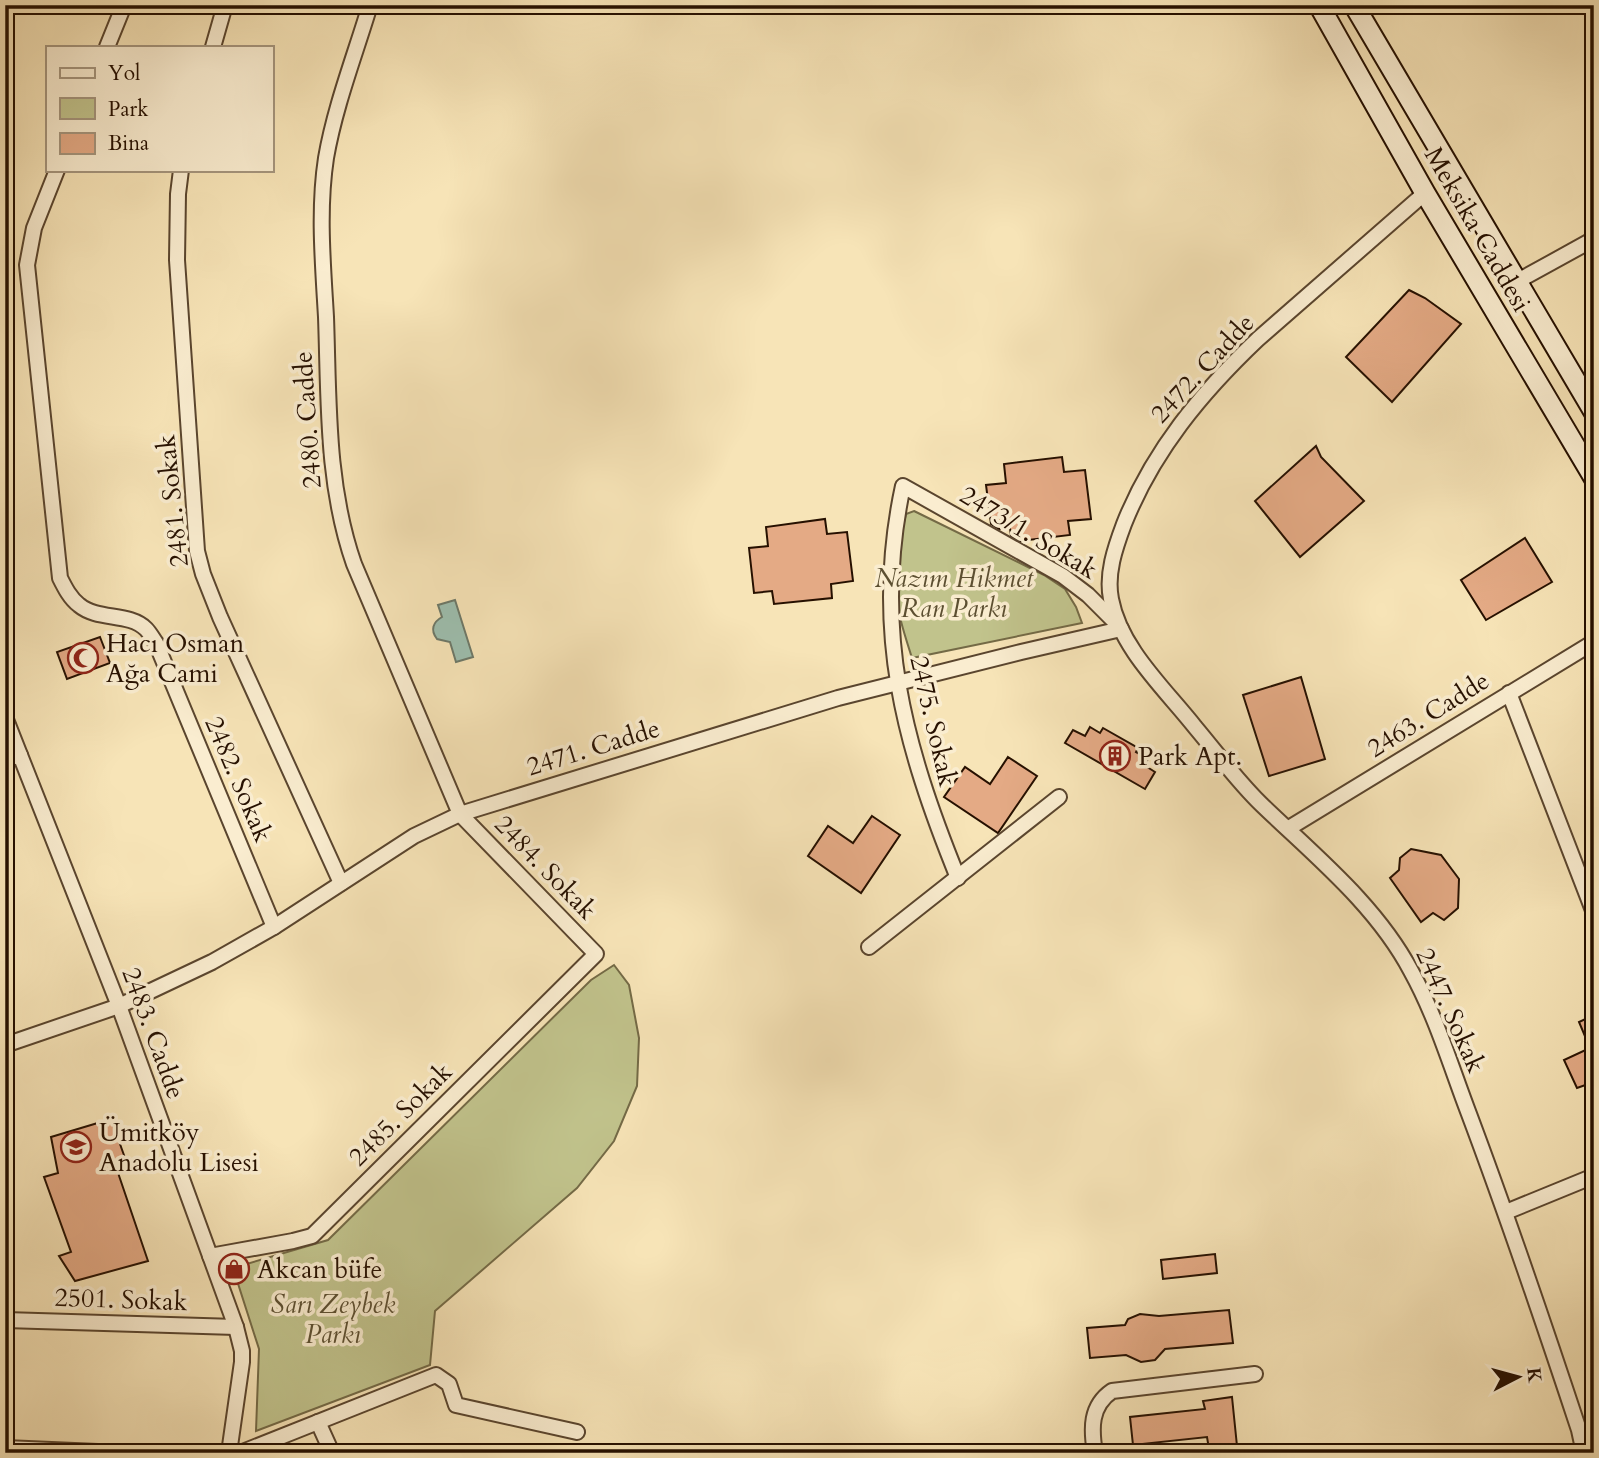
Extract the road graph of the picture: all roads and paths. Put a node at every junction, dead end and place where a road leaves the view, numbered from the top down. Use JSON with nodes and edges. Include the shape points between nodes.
{"nodes":[{"id":1,"x":124,"y":5,"type":"edge"},
{"id":2,"x":225,"y":5,"type":"edge"},
{"id":3,"x":370,"y":5,"type":"edge"},
{"id":4,"x":1319,"y":5,"type":"edge"},
{"id":5,"x":1354,"y":5,"type":"edge"},
{"id":6,"x":107,"y":46,"type":"edge"},
{"id":7,"x":213,"y":46,"type":"edge"},
{"id":8,"x":56,"y":172,"type":"edge"},
{"id":9,"x":181,"y":172,"type":"edge"},
{"id":10,"x":1425,"y":193,"type":"junction"},
{"id":11,"x":1594,"y":239,"type":"edge"},
{"id":12,"x":1516,"y":282,"type":"junction"},
{"id":13,"x":1594,"y":412,"type":"edge"},
{"id":14,"x":1594,"y":478,"type":"edge"},
{"id":15,"x":903,"y":486,"type":"joint"},
{"id":16,"x":1121,"y":629,"type":"junction"},
{"id":17,"x":1594,"y":642,"type":"edge"},
{"id":18,"x":898,"y":682,"type":"junction"},
{"id":19,"x":1509,"y":693,"type":"junction"},
{"id":20,"x":5,"y":717,"type":"edge"},
{"id":21,"x":20,"y":755,"type":"junction"},
{"id":22,"x":5,"y":760,"type":"edge"},
{"id":23,"x":1059,"y":797,"type":"dead end"},
{"id":24,"x":460,"y":814,"type":"junction"},
{"id":25,"x":1289,"y":828,"type":"junction"},
{"id":26,"x":958,"y":878,"type":"junction"},
{"id":27,"x":341,"y":883,"type":"junction"},
{"id":28,"x":1594,"y":913,"type":"edge"},
{"id":29,"x":274,"y":927,"type":"junction"},
{"id":30,"x":869,"y":947,"type":"dead end"},
{"id":31,"x":596,"y":954,"type":"joint"},
{"id":32,"x":119,"y":1006,"type":"junction"},
{"id":33,"x":5,"y":1045,"type":"edge"},
{"id":34,"x":1594,"y":1176,"type":"edge"},
{"id":35,"x":1506,"y":1212,"type":"junction"},
{"id":36,"x":210,"y":1256,"type":"junction"},
{"id":37,"x":5,"y":1320,"type":"edge"},
{"id":38,"x":236,"y":1327,"type":"junction"},
{"id":39,"x":1255,"y":1374,"type":"dead end"},
{"id":40,"x":318,"y":1422,"type":"junction"},
{"id":41,"x":577,"y":1432,"type":"dead end"},
{"id":42,"x":5,"y":1448,"type":"edge"},
{"id":43,"x":121,"y":1453,"type":"edge"},
{"id":44,"x":229,"y":1453,"type":"edge"},
{"id":45,"x":240,"y":1453,"type":"edge"},
{"id":46,"x":332,"y":1453,"type":"edge"},
{"id":47,"x":1095,"y":1453,"type":"edge"},
{"id":48,"x":1584,"y":1453,"type":"edge"}],
"edges":[{"from":1,"to":6,"type":"street"},
{"from":2,"to":7,"type":"street"},
{"from":3,"to":24,"type":"street","name":"2480. Cadde","via":[[326,160],[323,239],[333,473],[354,564]]},
{"from":4,"to":10,"type":"main road","name":"Meksika Caddesi"},
{"from":5,"to":12,"type":"main road","name":"Meksika Caddesi"},
{"from":8,"to":29,"type":"street","name":"2482. Sokak","via":[[34,228],[27,265],[60,578],[80,607],[146,628],[156,643]]},
{"from":9,"to":27,"type":"street","name":"2481. Sokak","via":[[177,260],[197,551],[220,617]]},
{"from":10,"to":14,"type":"main road","name":"Meksika Caddesi"},
{"from":10,"to":16,"type":"street","name":"2472. Cadde","via":[[1234,362],[1171,435],[1132,505],[1113,557],[1110,595]]},
{"from":11,"to":12,"type":"street"},
{"from":12,"to":13,"type":"main road","name":"Meksika Caddesi"},
{"from":15,"to":16,"type":"street","name":"2473/1. Sokak","via":[[1063,576]]},
{"from":15,"to":18,"type":"street","name":"2475. Sokak","via":[[890,596]]},
{"from":16,"to":18,"type":"street","name":"2471. Cadde"},
{"from":16,"to":25,"type":"street","name":"2447. Sokak","via":[[1235,776]]},
{"from":17,"to":19,"type":"street","name":"2463. Cadde"},
{"from":18,"to":24,"type":"street","name":"2471. Cadde"},
{"from":18,"to":26,"type":"street","name":"2475. Sokak","via":[[916,764]]},
{"from":19,"to":25,"type":"street","name":"2463. Cadde"},
{"from":19,"to":28,"type":"street"},
{"from":20,"to":21,"type":"street","name":"2483. Cadde"},
{"from":21,"to":22,"type":"street"},
{"from":21,"to":32,"type":"street","name":"2483. Cadde"},
{"from":23,"to":26,"type":"street"},
{"from":24,"to":27,"type":"street","name":"2471. Cadde","via":[[414,836]]},
{"from":24,"to":31,"type":"street","name":"2484. Sokak"},
{"from":25,"to":35,"type":"street","name":"2447. Sokak","via":[[1365,905],[1412,972]]},
{"from":26,"to":30,"type":"street"},
{"from":27,"to":29,"type":"street","name":"2471. Cadde"},
{"from":29,"to":32,"type":"street","name":"2471. Cadde"},
{"from":31,"to":36,"type":"street","name":"2485. Sokak","via":[[312,1236]]},
{"from":32,"to":33,"type":"street","name":"2471. Cadde"},
{"from":32,"to":36,"type":"street","name":"2483. Cadde"},
{"from":34,"to":35,"type":"street"},
{"from":35,"to":48,"type":"street","name":"2447. Sokak"},
{"from":36,"to":38,"type":"street","name":"2483. Cadde"},
{"from":37,"to":38,"type":"street","name":"2501. Sokak"},
{"from":38,"to":44,"type":"street","name":"2483. Cadde","via":[[242,1362]]},
{"from":39,"to":47,"type":"street","via":[[1112,1391],[1100,1401],[1093,1416]]},
{"from":40,"to":41,"type":"street","via":[[436,1375],[449,1384],[456,1405]]},
{"from":40,"to":45,"type":"street"},
{"from":40,"to":46,"type":"street"},
{"from":42,"to":43,"type":"street"}]}
